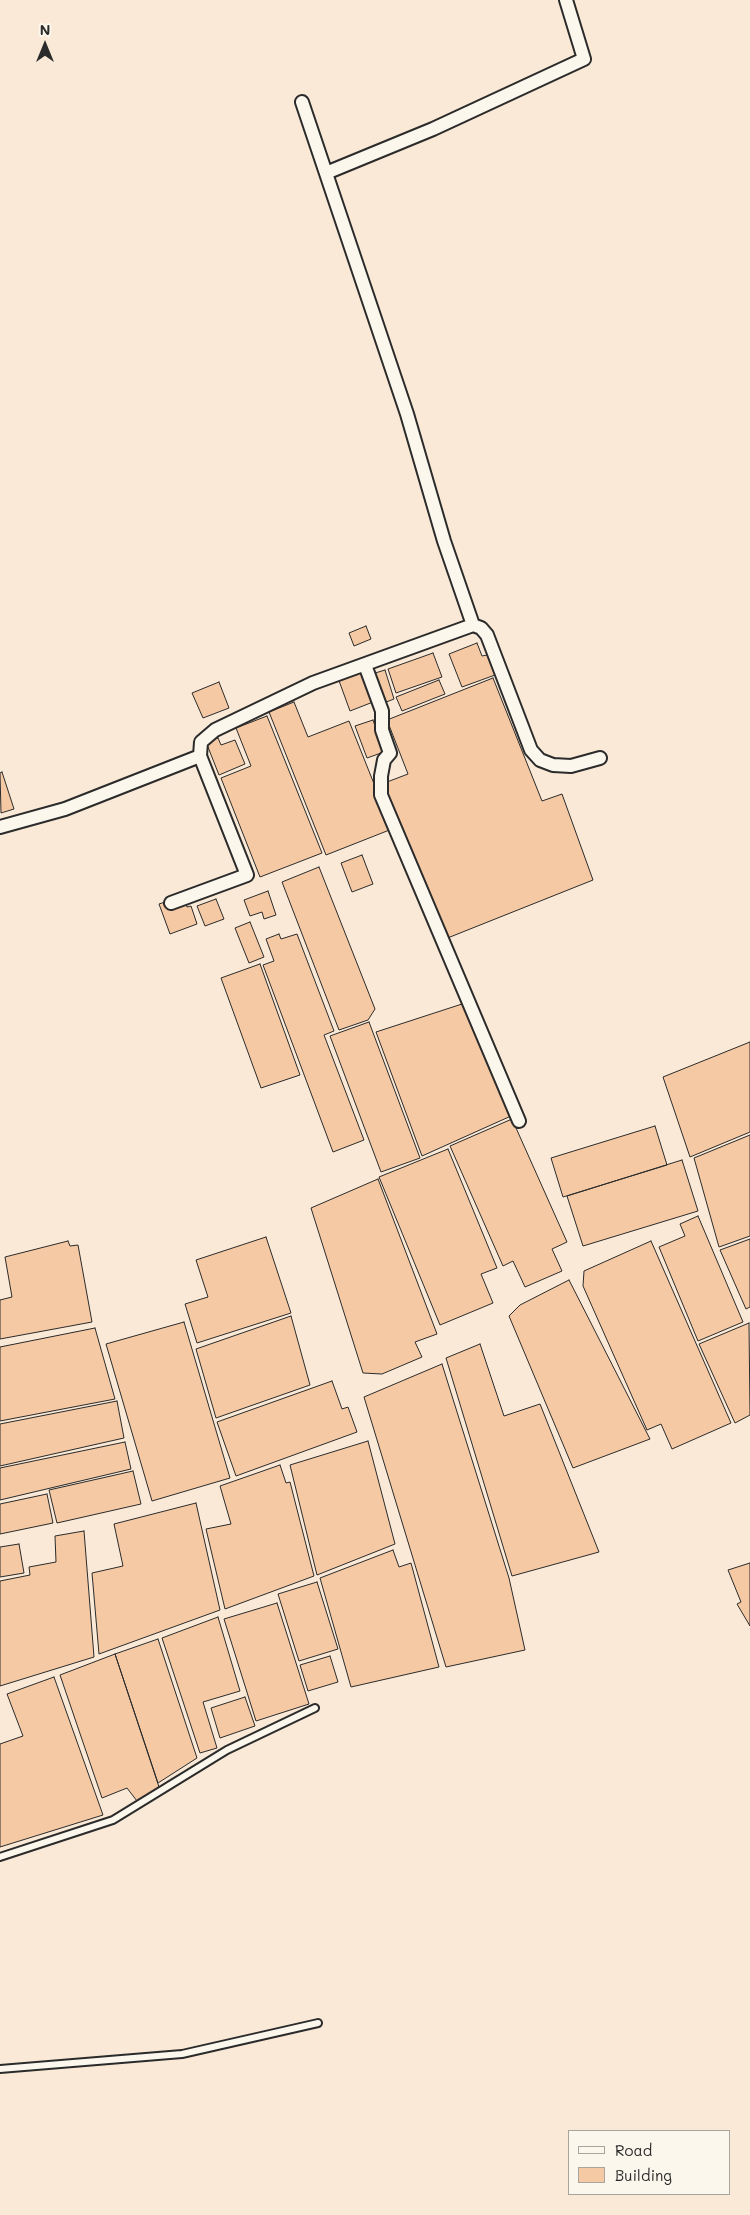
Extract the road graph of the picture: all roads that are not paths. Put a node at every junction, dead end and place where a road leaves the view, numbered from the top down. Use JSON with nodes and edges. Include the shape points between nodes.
{"nodes":[{"id":1,"x":566,"y":0,"type":"edge"},
{"id":2,"x":302,"y":102,"type":"dead end"},
{"id":3,"x":326,"y":174,"type":"junction"},
{"id":4,"x":473,"y":625,"type":"junction"},
{"id":5,"x":365,"y":665,"type":"junction"},
{"id":6,"x":200,"y":756,"type":"junction"},
{"id":7,"x":600,"y":758,"type":"dead end"},
{"id":8,"x":0,"y":827,"type":"edge"},
{"id":9,"x":171,"y":903,"type":"dead end"},
{"id":10,"x":519,"y":1121,"type":"dead end"},
{"id":11,"x":315,"y":1708,"type":"dead end"},
{"id":12,"x":0,"y":1857,"type":"edge"},
{"id":13,"x":318,"y":2023,"type":"dead end"},
{"id":14,"x":0,"y":2069,"type":"edge"}],
"edges":[{"from":1,"to":3,"type":"street","via":[[584,58],[433,129]]},
{"from":2,"to":3,"type":"street"},
{"from":3,"to":4,"type":"street","via":[[407,414],[444,541]]},
{"from":4,"to":5,"type":"street"},
{"from":4,"to":7,"type":"street","via":[[487,635],[531,750],[540,760],[571,766]]},
{"from":5,"to":6,"type":"street","via":[[313,683],[215,730],[201,742]]},
{"from":5,"to":10,"type":"street","via":[[382,711],[382,730],[390,752],[380,776],[381,795]]},
{"from":6,"to":8,"type":"street","via":[[65,809]]},
{"from":6,"to":9,"type":"street","via":[[247,875]]},
{"from":11,"to":12,"type":"lane","via":[[227,1750],[114,1820]]},
{"from":13,"to":14,"type":"lane","via":[[182,2054]]}]}
